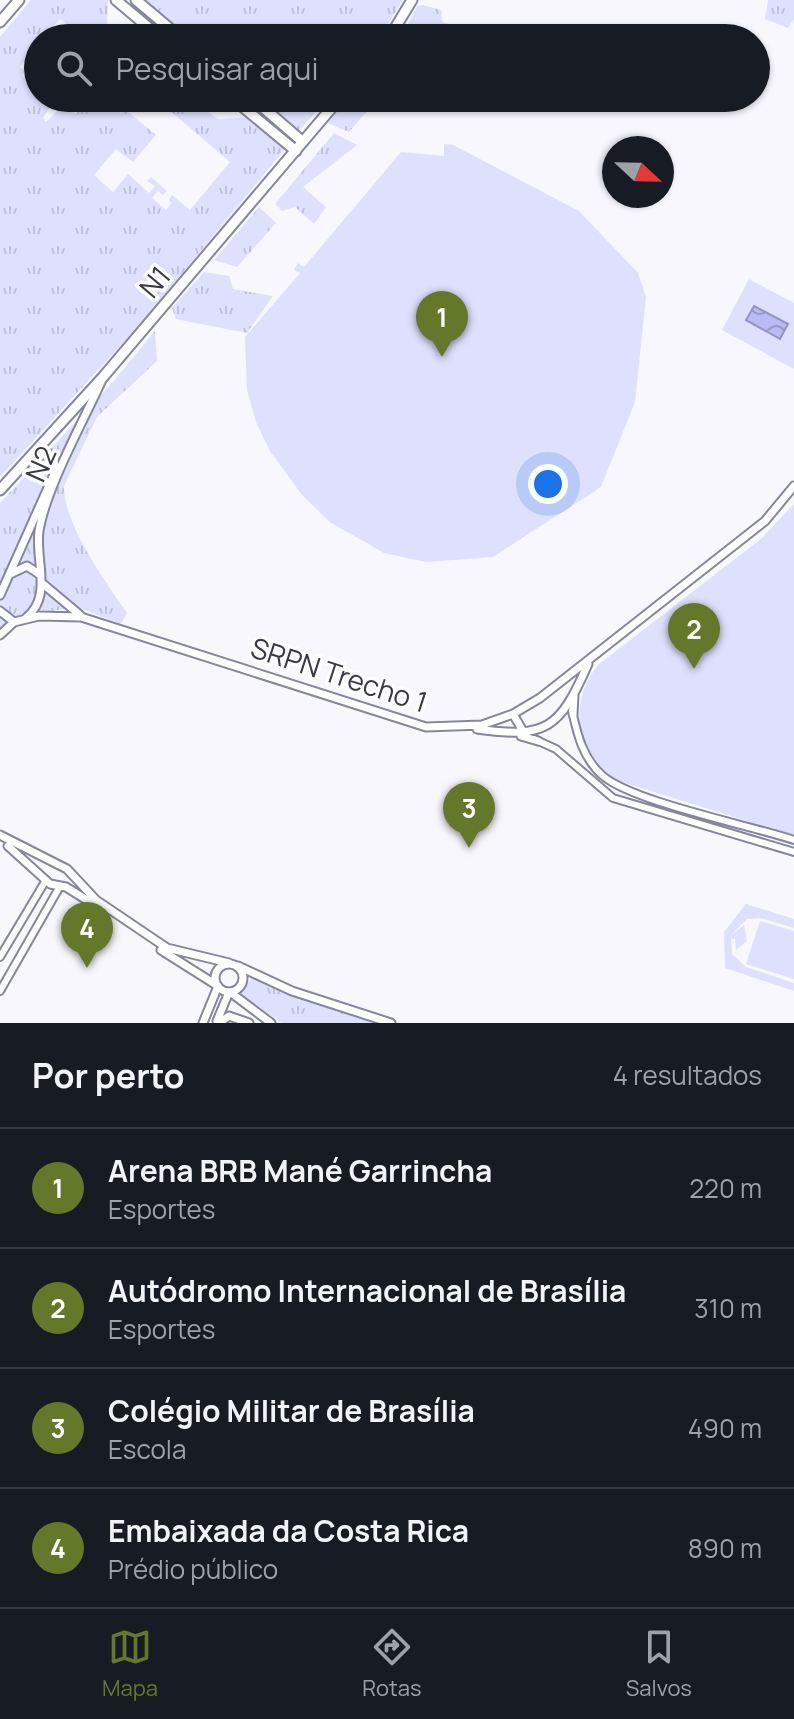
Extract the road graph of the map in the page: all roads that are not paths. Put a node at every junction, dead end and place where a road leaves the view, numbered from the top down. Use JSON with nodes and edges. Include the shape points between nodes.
{"nodes":[{"id":1,"x":19,"y":0,"type":"edge"},
{"id":2,"x":116,"y":0,"type":"edge"},
{"id":3,"x":136,"y":0,"type":"edge"},
{"id":4,"x":412,"y":0,"type":"edge"},
{"id":5,"x":0,"y":22,"type":"edge"},
{"id":6,"x":144,"y":24,"type":"edge"},
{"id":7,"x":164,"y":24,"type":"edge"},
{"id":8,"x":397,"y":24,"type":"edge"},
{"id":9,"x":249,"y":112,"type":"edge"},
{"id":10,"x":269,"y":112,"type":"edge"},
{"id":11,"x":328,"y":112,"type":"edge"},
{"id":12,"x":276,"y":118,"type":"junction"},
{"id":13,"x":268,"y":128,"type":"junction"},
{"id":14,"x":303,"y":142,"type":"junction"},
{"id":15,"x":296,"y":151,"type":"junction"},
{"id":16,"x":103,"y":377,"type":"junction"},
{"id":17,"x":31,"y":457,"type":"junction"},
{"id":18,"x":794,"y":486,"type":"edge"},
{"id":19,"x":0,"y":490,"type":"edge"},
{"id":20,"x":10,"y":574,"type":"junction"},
{"id":21,"x":39,"y":574,"type":"junction"},
{"id":22,"x":43,"y":584,"type":"junction"},
{"id":23,"x":0,"y":595,"type":"edge"},
{"id":24,"x":0,"y":611,"type":"edge"},
{"id":25,"x":81,"y":617,"type":"junction"},
{"id":26,"x":24,"y":620,"type":"junction"},
{"id":27,"x":14,"y":622,"type":"junction"},
{"id":28,"x":0,"y":635,"type":"edge"},
{"id":29,"x":589,"y":660,"type":"junction"},
{"id":30,"x":560,"y":683,"type":"junction"},
{"id":31,"x":575,"y":689,"type":"junction"},
{"id":32,"x":570,"y":700,"type":"junction"},
{"id":33,"x":513,"y":714,"type":"junction"},
{"id":34,"x":573,"y":714,"type":"junction"},
{"id":35,"x":467,"y":727,"type":"junction"},
{"id":36,"x":511,"y":733,"type":"junction"},
{"id":37,"x":526,"y":734,"type":"junction"},
{"id":38,"x":538,"y":741,"type":"junction"},
{"id":39,"x":0,"y":838,"type":"edge"},
{"id":40,"x":791,"y":839,"type":"edge"},
{"id":41,"x":770,"y":844,"type":"junction"},
{"id":42,"x":794,"y":852,"type":"edge"},
{"id":43,"x":53,"y":863,"type":"junction"},
{"id":44,"x":71,"y":874,"type":"junction"},
{"id":45,"x":45,"y":878,"type":"junction"},
{"id":46,"x":62,"y":888,"type":"junction"},
{"id":47,"x":0,"y":957,"type":"edge"},
{"id":48,"x":234,"y":965,"type":"junction"},
{"id":49,"x":218,"y":986,"type":"junction"},
{"id":50,"x":0,"y":991,"type":"edge"},
{"id":51,"x":230,"y":992,"type":"junction"},
{"id":52,"x":203,"y":1023,"type":"edge"},
{"id":53,"x":218,"y":1023,"type":"edge"},
{"id":54,"x":249,"y":1023,"type":"edge"},
{"id":55,"x":271,"y":1023,"type":"edge"},
{"id":56,"x":391,"y":1023,"type":"edge"}],
"edges":[{"from":1,"to":5,"type":"highway"},
{"from":2,"to":6,"type":"highway"},
{"from":3,"to":7,"type":"highway"},
{"from":4,"to":8,"type":"highway"},
{"from":9,"to":13,"type":"highway"},
{"from":10,"to":12,"type":"highway"},
{"from":11,"to":14,"type":"highway","name":"N1"},
{"from":12,"to":13,"type":"highway"},
{"from":12,"to":14,"type":"highway"},
{"from":13,"to":15,"type":"highway"},
{"from":14,"to":15,"type":"highway","name":"N1"},
{"from":15,"to":16,"type":"highway","name":"N1"},
{"from":16,"to":17,"type":"highway","name":"N1"},
{"from":16,"to":21,"type":"main road","name":"N2","via":[[44,512]]},
{"from":17,"to":19,"type":"highway","name":"N1"},
{"from":17,"to":20,"type":"main road","name":"N2","via":[[49,454],[55,472]]},
{"from":18,"to":29,"type":"main road","name":"SRPN Trecho 1","via":[[765,521]]},
{"from":20,"to":21,"type":"main road","via":[[27,566]]},
{"from":20,"to":23,"type":"main road"},
{"from":21,"to":22,"type":"main road"},
{"from":22,"to":25,"type":"main road","name":"SRPN Trecho 1"},
{"from":22,"to":26,"type":"main road","via":[[40,601]]},
{"from":24,"to":27,"type":"main road"},
{"from":25,"to":26,"type":"main road","name":"SRPN Trecho 1"},
{"from":25,"to":35,"type":"main road","name":"SRPN Trecho 1","via":[[426,727]]},
{"from":26,"to":27,"type":"main road","name":"SRPN Trecho 1"},
{"from":27,"to":28,"type":"main road"},
{"from":29,"to":30,"type":"main road","name":"SRPN Trecho 1"},
{"from":29,"to":31,"type":"main road"},
{"from":30,"to":32,"type":"main road"},
{"from":30,"to":33,"type":"main road","name":"SRPN Trecho 1"},
{"from":31,"to":32,"type":"main road"},
{"from":31,"to":34,"type":"main road"},
{"from":32,"to":34,"type":"street"},
{"from":32,"to":37,"type":"main road","via":[[554,721]]},
{"from":33,"to":35,"type":"main road","name":"SRPN Trecho 1"},
{"from":33,"to":37,"type":"main road"},
{"from":34,"to":40,"type":"street","via":[[592,763],[616,784]]},
{"from":35,"to":36,"type":"main road"},
{"from":36,"to":37,"type":"main road"},
{"from":36,"to":38,"type":"main road"},
{"from":37,"to":38,"type":"street"},
{"from":38,"to":41,"type":"street","via":[[556,749],[613,798]]},
{"from":39,"to":43,"type":"main road"},
{"from":39,"to":45,"type":"main road"},
{"from":40,"to":41,"type":"street","via":[[787,848]]},
{"from":41,"to":42,"type":"street"},
{"from":43,"to":44,"type":"main road"},
{"from":43,"to":45,"type":"main road"},
{"from":44,"to":46,"type":"main road"},
{"from":44,"to":48,"type":"main road","via":[[96,900],[167,948]]},
{"from":45,"to":46,"type":"main road"},
{"from":45,"to":47,"type":"street"},
{"from":46,"to":49,"type":"main road"},
{"from":46,"to":50,"type":"street"},
{"from":48,"to":49,"type":"main road","via":[[218,970]]},
{"from":48,"to":51,"type":"main road","via":[[243,981]]},
{"from":48,"to":56,"type":"main road","via":[[292,991]]},
{"from":49,"to":51,"type":"main road"},
{"from":49,"to":52,"type":"main road"},
{"from":51,"to":53,"type":"main road"},
{"from":51,"to":55,"type":"main road"},
{"from":53,"to":54,"type":"main road","via":[[229,1016]]}]}
